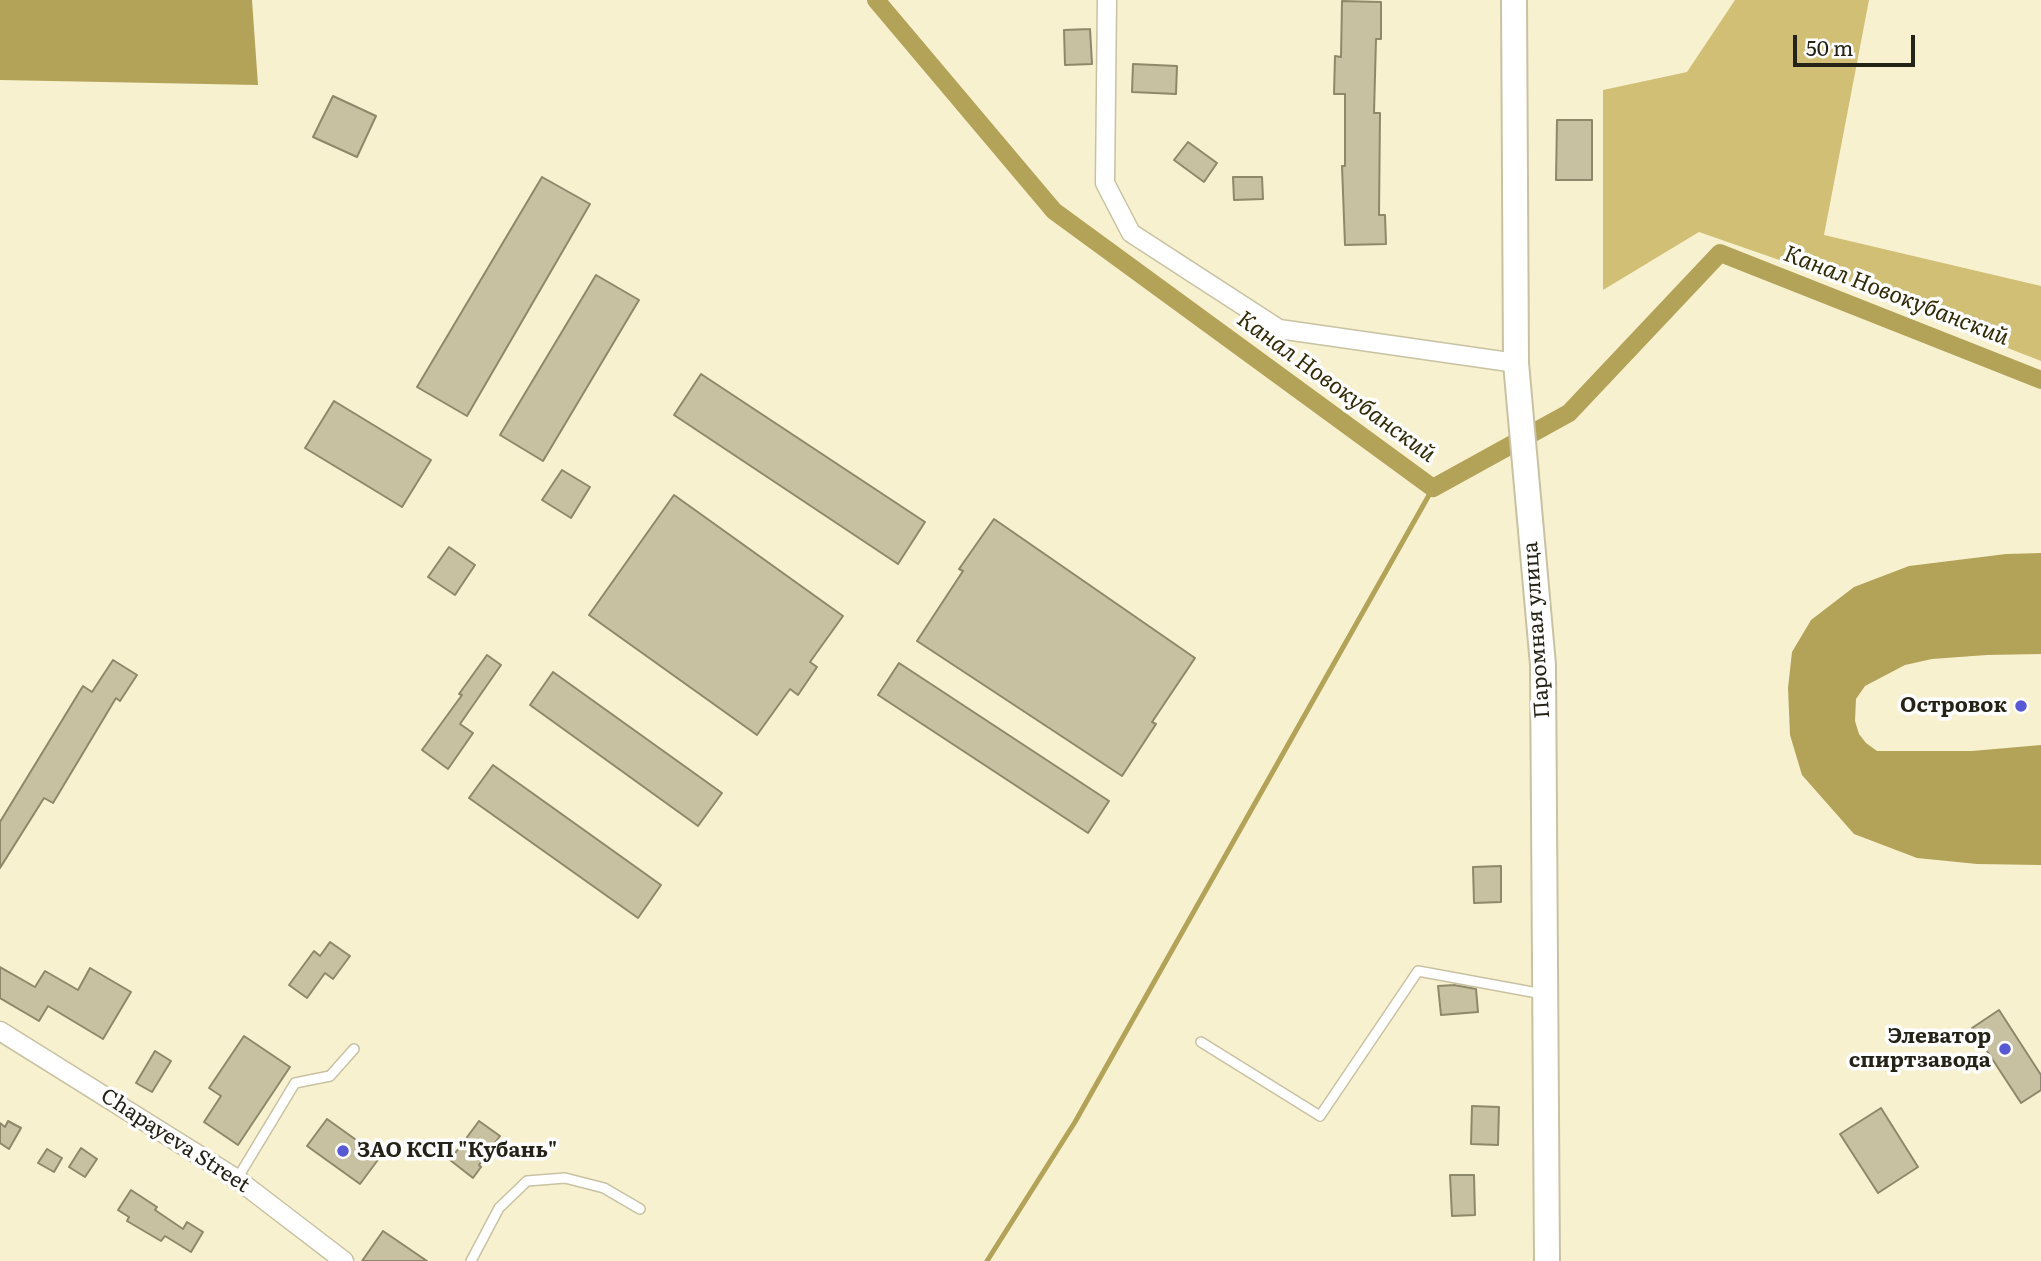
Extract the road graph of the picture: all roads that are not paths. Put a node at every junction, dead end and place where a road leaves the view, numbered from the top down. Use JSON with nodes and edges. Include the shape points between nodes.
{"nodes":[{"id":1,"x":1107,"y":0,"type":"edge"},
{"id":2,"x":1514,"y":0,"type":"edge"},
{"id":3,"x":1517,"y":374,"type":"junction"},
{"id":4,"x":1545,"y":995,"type":"junction"},
{"id":5,"x":0,"y":1031,"type":"edge"},
{"id":6,"x":1200,"y":1042,"type":"dead end"},
{"id":7,"x":354,"y":1049,"type":"dead end"},
{"id":8,"x":237,"y":1179,"type":"junction"},
{"id":9,"x":640,"y":1209,"type":"dead end"},
{"id":10,"x":344,"y":1261,"type":"edge"},
{"id":11,"x":471,"y":1261,"type":"edge"},
{"id":12,"x":1547,"y":1261,"type":"edge"}],
"edges":[{"from":1,"to":3,"type":"street","via":[[1105,183],[1131,233],[1279,329]]},
{"from":2,"to":3,"type":"main road","name":"Паромная улица"},
{"from":3,"to":4,"type":"main road","name":"Паромная улица","via":[[1543,665]]},
{"from":4,"to":6,"type":"lane","via":[[1418,971],[1320,1116]]},
{"from":4,"to":12,"type":"main road","name":"Паромная улица"},
{"from":5,"to":8,"type":"street","name":"Chapayeva Street"},
{"from":7,"to":8,"type":"lane","via":[[330,1076],[295,1083]]},
{"from":8,"to":10,"type":"street","name":"Chapayeva Street"},
{"from":9,"to":11,"type":"lane","via":[[604,1188],[565,1178],[527,1181],[499,1208]]}]}
